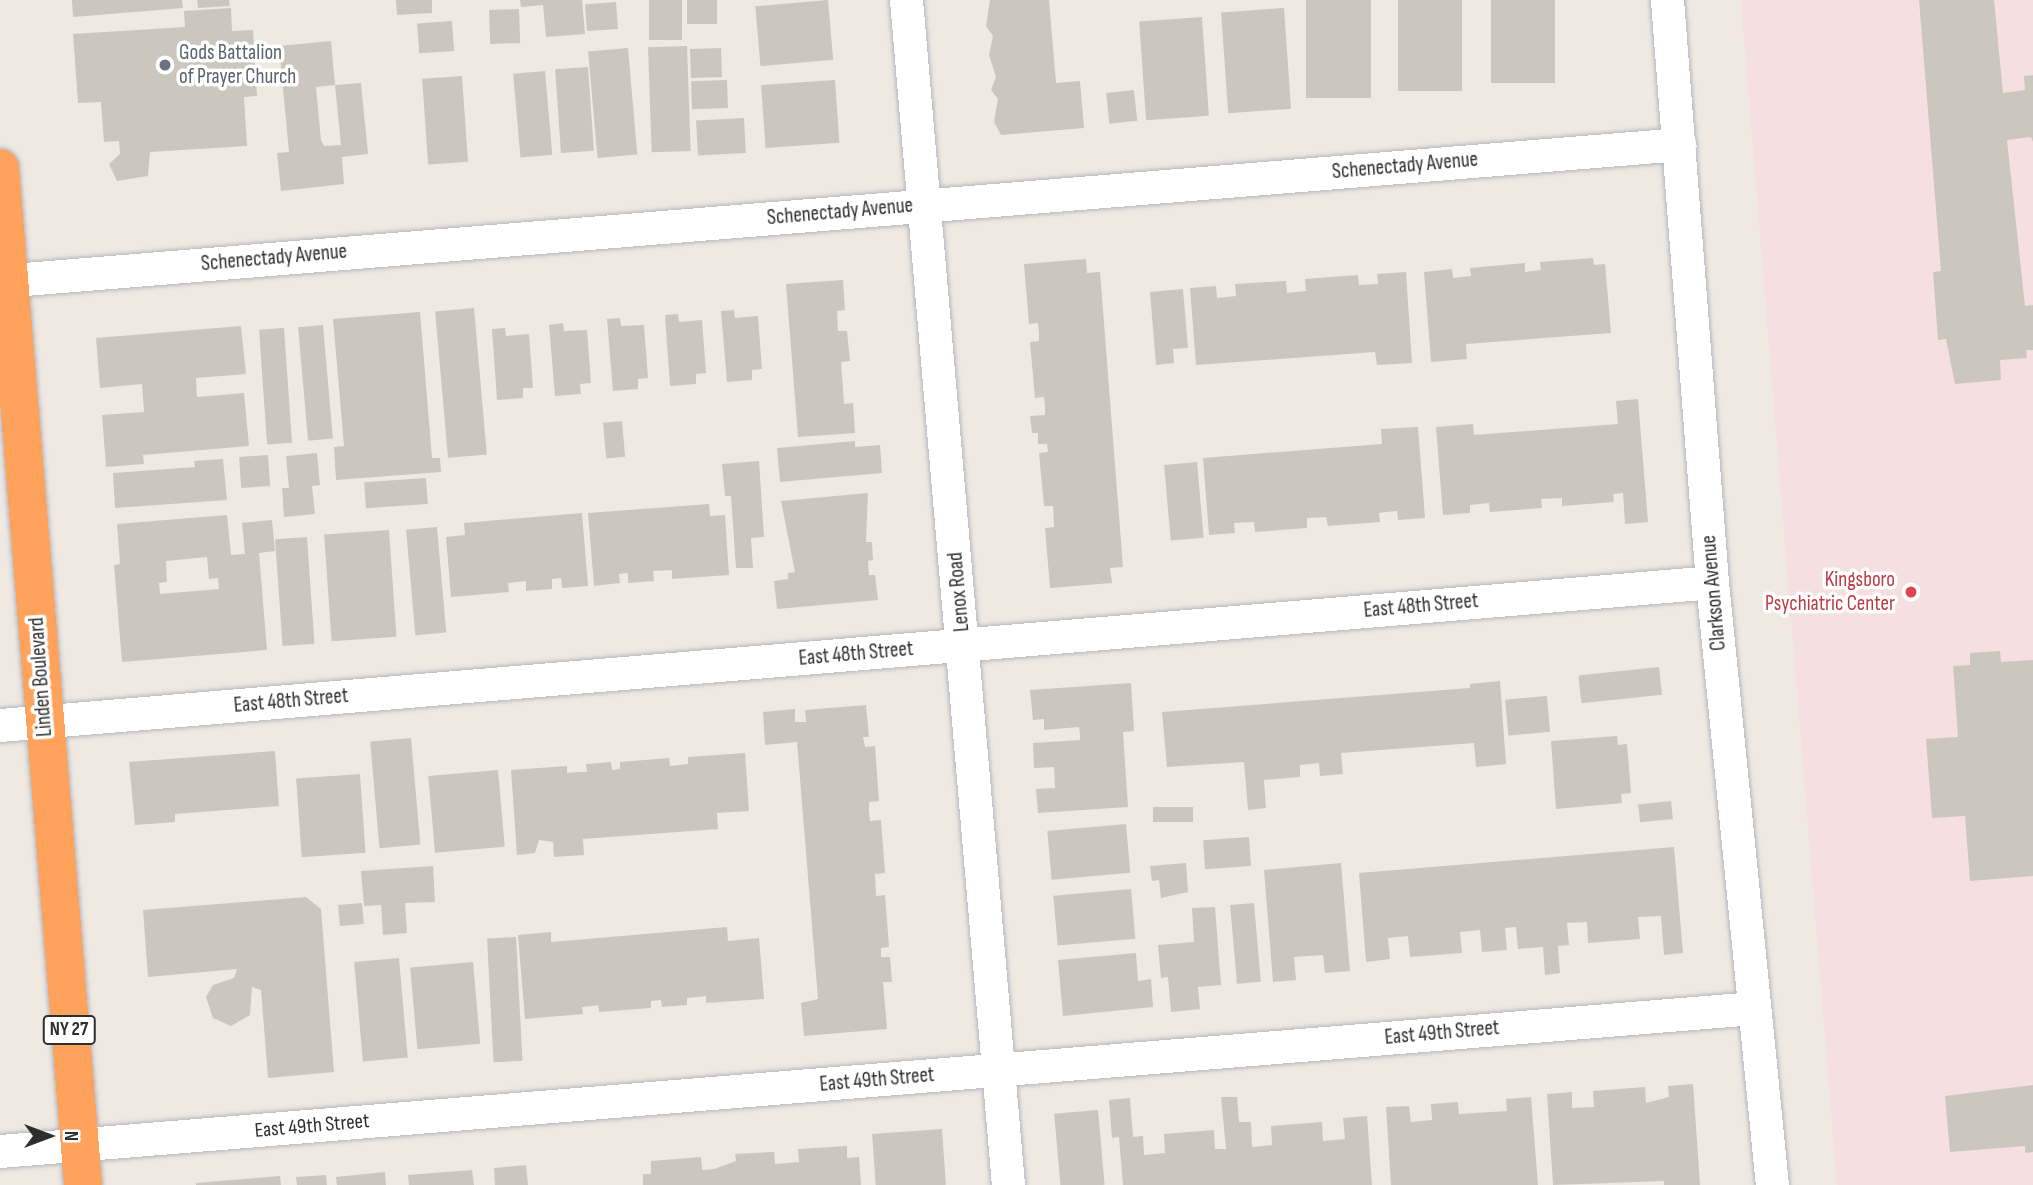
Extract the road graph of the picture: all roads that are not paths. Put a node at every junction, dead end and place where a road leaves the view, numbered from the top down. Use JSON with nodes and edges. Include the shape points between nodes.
{"nodes":[{"id":1,"x":906,"y":0,"type":"edge"},
{"id":2,"x":1667,"y":0,"type":"edge"},
{"id":3,"x":1679,"y":144,"type":"junction"},
{"id":4,"x":0,"y":168,"type":"edge"},
{"id":5,"x":923,"y":205,"type":"junction"},
{"id":6,"x":5,"y":281,"type":"edge"},
{"id":7,"x":1712,"y":582,"type":"junction"},
{"id":8,"x":964,"y":645,"type":"junction"},
{"id":9,"x":44,"y":722,"type":"junction"},
{"id":10,"x":0,"y":725,"type":"edge"},
{"id":11,"x":1754,"y":1008,"type":"junction"},
{"id":12,"x":998,"y":1069,"type":"junction"},
{"id":13,"x":79,"y":1145,"type":"junction"},
{"id":14,"x":0,"y":1151,"type":"edge"},
{"id":15,"x":83,"y":1185,"type":"edge"},
{"id":16,"x":1007,"y":1185,"type":"edge"},
{"id":17,"x":1772,"y":1185,"type":"edge"}],
"edges":[{"from":1,"to":5,"type":"street","name":"Lenox Road"},
{"from":2,"to":3,"type":"street","name":"Clarkson Avenue"},
{"from":3,"to":5,"type":"street","name":"Schenectady Avenue"},
{"from":3,"to":7,"type":"street","name":"Clarkson Avenue"},
{"from":4,"to":6,"type":"highway","name":"Linden Boulevard","number":"NY 27"},
{"from":5,"to":6,"type":"street","name":"Schenectady Avenue"},
{"from":5,"to":8,"type":"street","name":"Lenox Road"},
{"from":6,"to":9,"type":"highway","name":"Linden Boulevard","number":"NY 27"},
{"from":7,"to":8,"type":"street","name":"East 48th Street"},
{"from":7,"to":11,"type":"street","name":"Clarkson Avenue"},
{"from":8,"to":9,"type":"street","name":"East 48th Street"},
{"from":8,"to":12,"type":"street","name":"Lenox Road"},
{"from":9,"to":10,"type":"street","name":"East 48th Street"},
{"from":9,"to":13,"type":"highway","name":"Linden Boulevard","number":"NY 27"},
{"from":11,"to":12,"type":"street","name":"East 49th Street"},
{"from":11,"to":17,"type":"street","name":"Clarkson Avenue"},
{"from":12,"to":13,"type":"street","name":"East 49th Street"},
{"from":12,"to":16,"type":"street","name":"Lenox Road"},
{"from":13,"to":14,"type":"street","name":"East 49th Street"},
{"from":13,"to":15,"type":"highway","name":"Linden Boulevard","number":"NY 27"}]}
